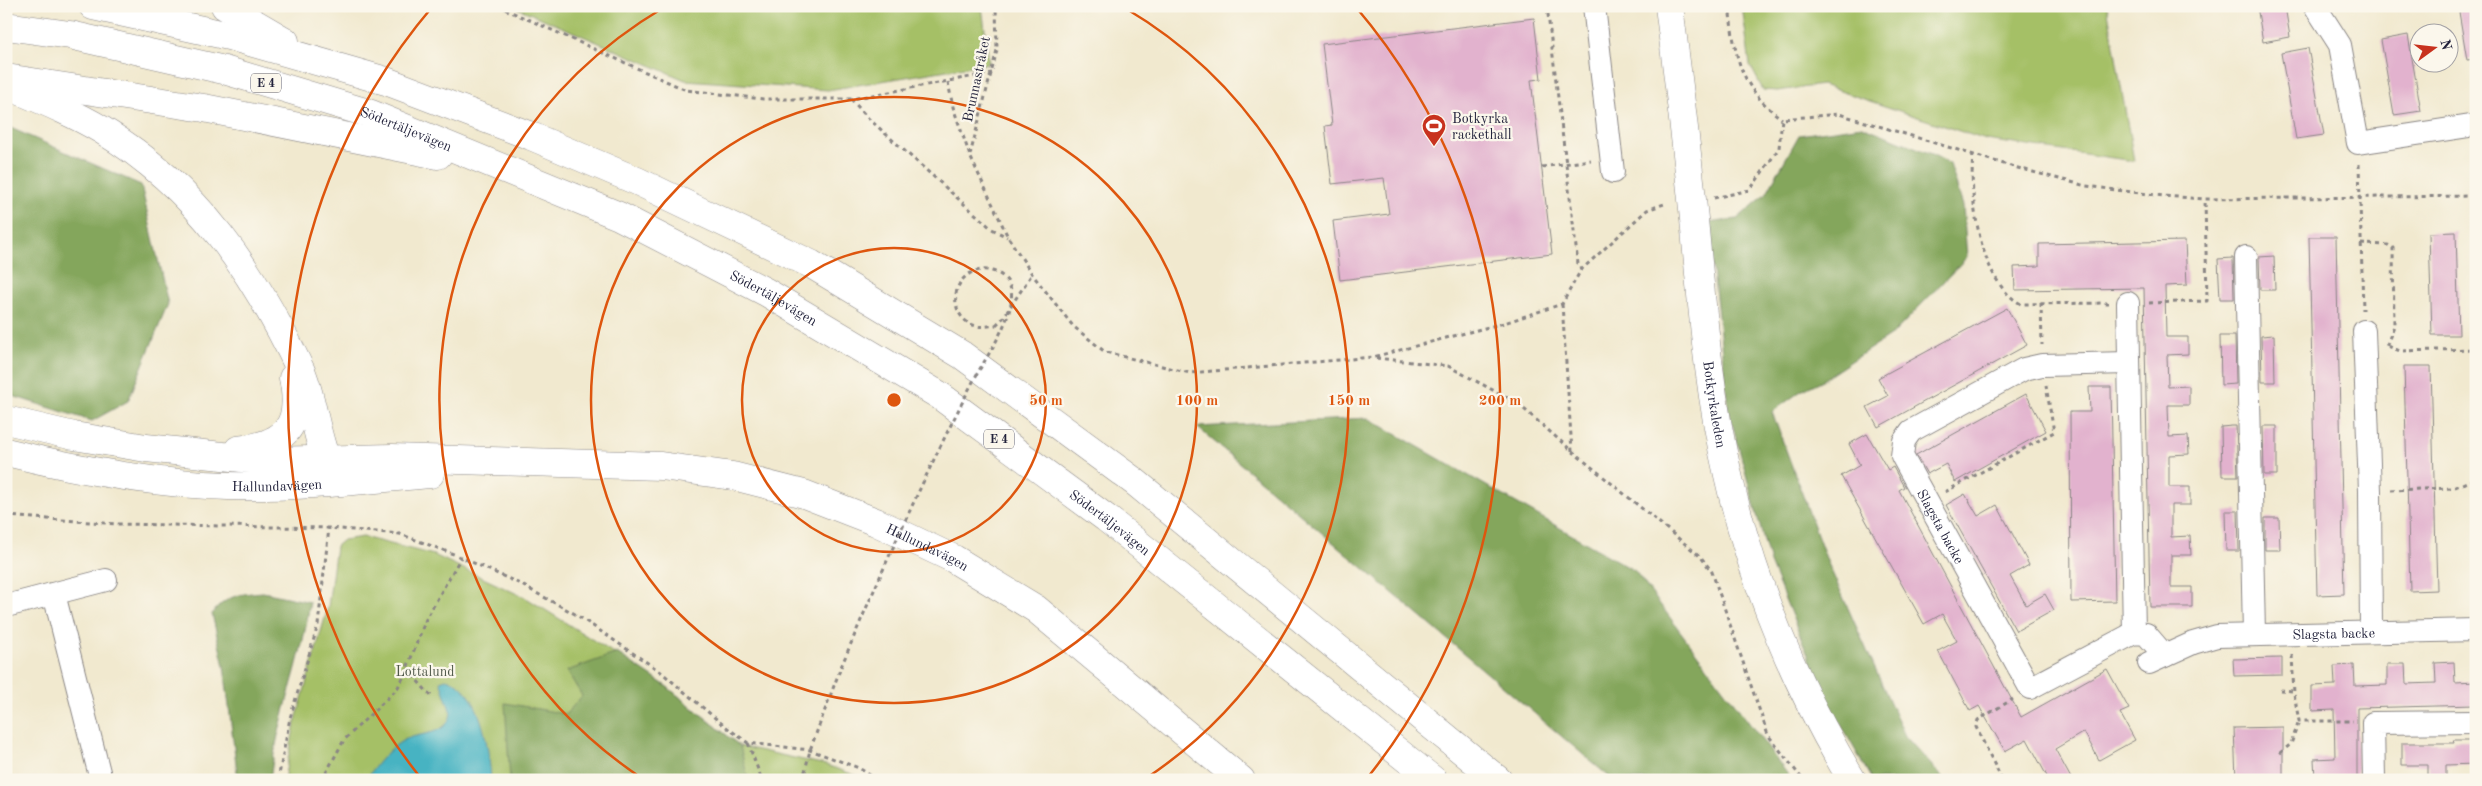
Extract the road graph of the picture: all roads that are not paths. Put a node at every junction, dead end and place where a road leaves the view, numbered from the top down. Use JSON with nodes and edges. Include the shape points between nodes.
{"nodes":[{"id":1,"x":93,"y":6,"type":"edge"},
{"id":2,"x":225,"y":6,"type":"edge"},
{"id":3,"x":1594,"y":6,"type":"edge"},
{"id":4,"x":1669,"y":6,"type":"edge"},
{"id":5,"x":2315,"y":6,"type":"edge"},
{"id":6,"x":6,"y":26,"type":"edge"},
{"id":7,"x":316,"y":60,"type":"junction"},
{"id":8,"x":6,"y":78,"type":"edge"},
{"id":9,"x":6,"y":85,"type":"edge"},
{"id":10,"x":2476,"y":125,"type":"edge"},
{"id":11,"x":1612,"y":164,"type":"road end"},
{"id":12,"x":517,"y":172,"type":"junction"},
{"id":13,"x":2246,"y":257,"type":"dead end"},
{"id":14,"x":2128,"y":303,"type":"road end"},
{"id":15,"x":280,"y":328,"type":"junction"},
{"id":16,"x":2364,"y":331,"type":"road end"},
{"id":17,"x":2128,"y":363,"type":"junction"},
{"id":18,"x":6,"y":420,"type":"edge"},
{"id":19,"x":6,"y":452,"type":"edge"},
{"id":20,"x":208,"y":454,"type":"junction"},
{"id":21,"x":327,"y":461,"type":"junction"},
{"id":22,"x":549,"y":462,"type":"junction"},
{"id":23,"x":344,"y":482,"type":"junction"},
{"id":24,"x":106,"y":580,"type":"dead end"},
{"id":25,"x":54,"y":594,"type":"junction"},
{"id":26,"x":6,"y":606,"type":"edge"},
{"id":27,"x":2476,"y":630,"type":"edge"},
{"id":28,"x":2371,"y":631,"type":"junction"},
{"id":29,"x":2134,"y":633,"type":"junction"},
{"id":30,"x":2254,"y":634,"type":"junction"},
{"id":31,"x":2476,"y":722,"type":"edge"},
{"id":32,"x":102,"y":780,"type":"edge"},
{"id":33,"x":1241,"y":780,"type":"edge"},
{"id":34,"x":1433,"y":780,"type":"edge"},
{"id":35,"x":1498,"y":780,"type":"edge"},
{"id":36,"x":1852,"y":780,"type":"edge"},
{"id":37,"x":2374,"y":780,"type":"edge"}],
"edges":[{"from":1,"to":7,"type":"main road","via":[[229,36]]},
{"from":2,"to":7,"type":"main road"},
{"from":3,"to":11,"type":"street"},
{"from":4,"to":36,"type":"main road","name":"Botkyrkaleden","via":[[1686,136],[1706,354],[1728,474],[1756,572],[1779,634],[1811,706]]},
{"from":5,"to":10,"type":"street","via":[[2340,45],[2358,143]]},
{"from":6,"to":12,"type":"main road","name":"Södertäljevägen","number":"E 4","via":[[70,35],[233,73],[371,114]]},
{"from":7,"to":35,"type":"main road","via":[[386,81],[638,181],[811,264],[953,350],[1135,482]]},
{"from":8,"to":12,"type":"main road","via":[[204,108]]},
{"from":9,"to":15,"type":"main road","via":[[62,108],[102,130],[142,157],[184,194],[222,235]]},
{"from":12,"to":34,"type":"main road","name":"Södertäljevägen","number":"E 4","via":[[619,216],[766,292],[939,395],[1106,518]]},
{"from":13,"to":30,"type":"street"},
{"from":14,"to":17,"type":"street"},
{"from":15,"to":20,"type":"main road","via":[[296,396],[292,424],[279,438],[262,447]]},
{"from":15,"to":21,"type":"main road","via":[[303,375]]},
{"from":16,"to":28,"type":"street"},
{"from":17,"to":29,"type":"street"},
{"from":17,"to":29,"type":"street","name":"Slagsta backe","via":[[2042,365],[2024,369],[1907,436],[1902,456],[2030,688]]},
{"from":18,"to":20,"type":"main road","name":"Hallundavägen","via":[[74,436]]},
{"from":19,"to":23,"type":"main road","name":"Hallundavägen","via":[[87,471],[160,481],[229,486]]},
{"from":20,"to":21,"type":"main road","name":"Hallundavägen","via":[[270,461]]},
{"from":21,"to":22,"type":"main road","name":"Hallundavägen","via":[[392,458]]},
{"from":21,"to":23,"type":"main road"},
{"from":22,"to":23,"type":"main road","name":"Hallundavägen"},
{"from":22,"to":33,"type":"main road","name":"Hallundavägen","via":[[661,466],[733,476],[804,494],[876,522],[954,559],[1036,609]]},
{"from":24,"to":25,"type":"street"},
{"from":25,"to":26,"type":"street"},
{"from":25,"to":32,"type":"street"},
{"from":27,"to":28,"type":"street","name":"Slagsta backe"},
{"from":28,"to":30,"type":"street","name":"Slagsta backe"},
{"from":29,"to":30,"type":"street","name":"Slagsta backe","via":[[2146,634],[2157,659],[2218,636]]},
{"from":31,"to":37,"type":"street","via":[[2373,723]]}]}
